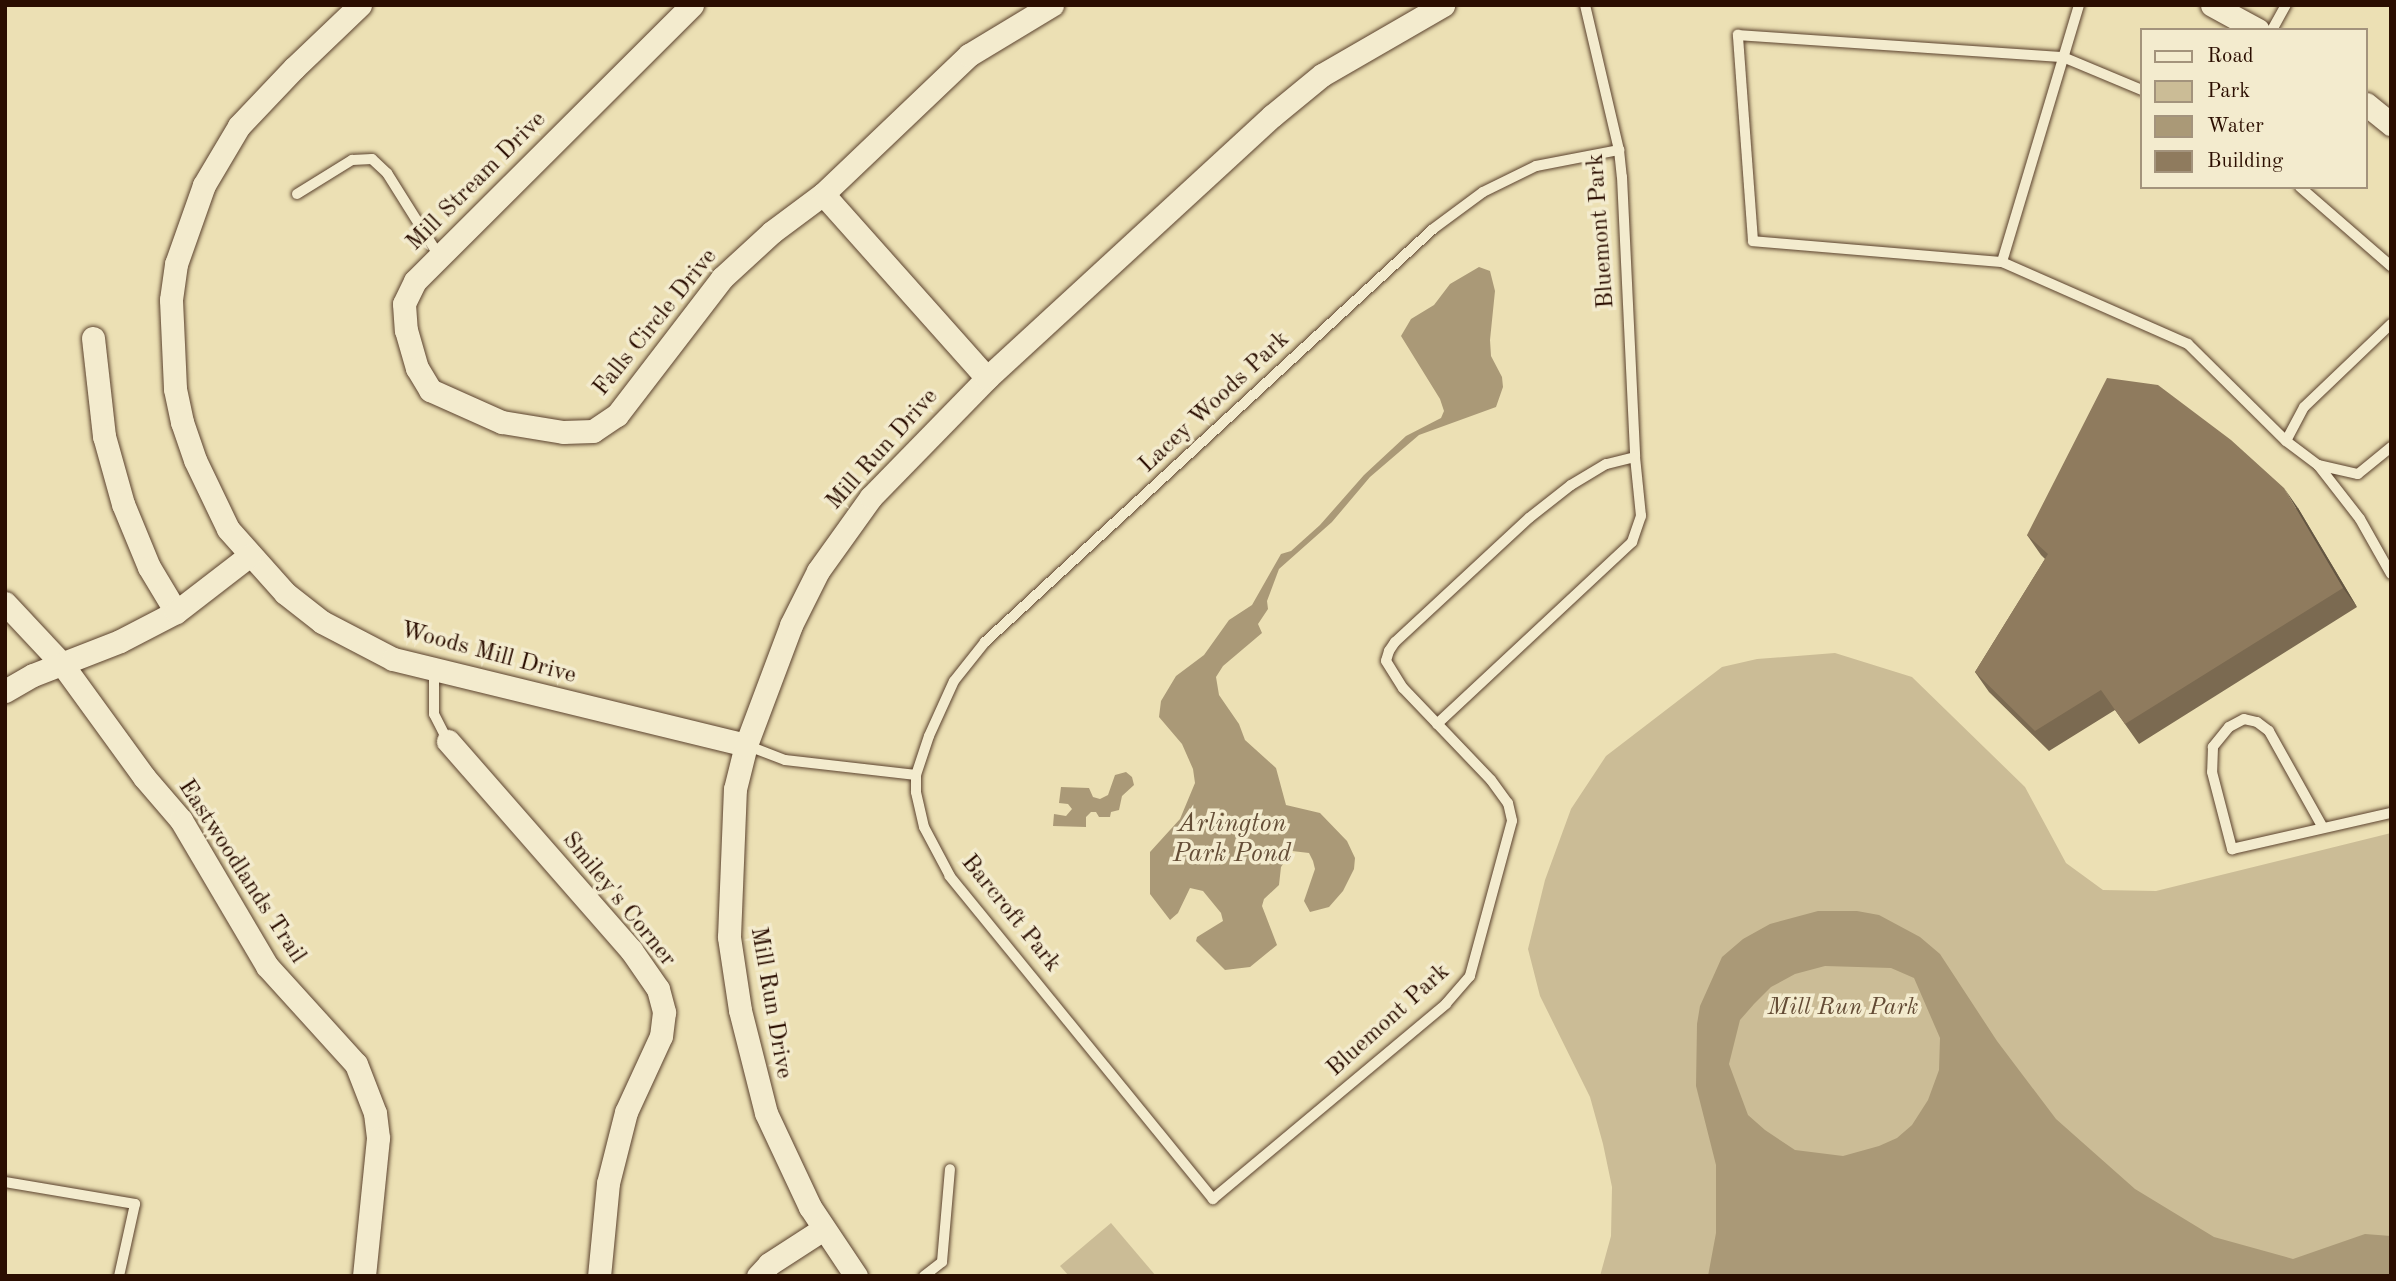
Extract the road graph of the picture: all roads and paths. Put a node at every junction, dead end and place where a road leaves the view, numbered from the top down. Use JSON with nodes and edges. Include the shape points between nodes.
{"nodes":[{"id":1,"x":360,"y":5,"type":"edge"},
{"id":2,"x":692,"y":5,"type":"edge"},
{"id":3,"x":1052,"y":5,"type":"edge"},
{"id":4,"x":1443,"y":5,"type":"edge"},
{"id":5,"x":1585,"y":5,"type":"edge"},
{"id":6,"x":2079,"y":5,"type":"edge"},
{"id":7,"x":2212,"y":5,"type":"edge"},
{"id":8,"x":2286,"y":5,"type":"edge"},
{"id":9,"x":2254,"y":28,"type":"edge"},
{"id":10,"x":2273,"y":28,"type":"edge"},
{"id":11,"x":2063,"y":57,"type":"junction"},
{"id":12,"x":2140,"y":89,"type":"edge"},
{"id":13,"x":2368,"y":106,"type":"edge"},
{"id":14,"x":2391,"y":124,"type":"edge"},
{"id":15,"x":1619,"y":150,"type":"junction"},
{"id":16,"x":2302,"y":189,"type":"edge"},
{"id":17,"x":297,"y":194,"type":"dead end"},
{"id":18,"x":823,"y":194,"type":"junction"},
{"id":19,"x":439,"y":256,"type":"junction"},
{"id":20,"x":2001,"y":262,"type":"junction"},
{"id":21,"x":2391,"y":266,"type":"edge"},
{"id":22,"x":2391,"y":324,"type":"edge"},
{"id":23,"x":93,"y":338,"type":"dead end"},
{"id":24,"x":987,"y":378,"type":"junction"},
{"id":25,"x":471,"y":410,"type":"joint"},
{"id":26,"x":2286,"y":441,"type":"junction"},
{"id":27,"x":2390,"y":448,"type":"edge"},
{"id":28,"x":1635,"y":457,"type":"junction"},
{"id":29,"x":2318,"y":465,"type":"junction"},
{"id":30,"x":250,"y":555,"type":"junction"},
{"id":31,"x":2391,"y":574,"type":"edge"},
{"id":32,"x":5,"y":603,"type":"edge"},
{"id":33,"x":176,"y":612,"type":"junction"},
{"id":34,"x":62,"y":664,"type":"junction"},
{"id":35,"x":434,"y":669,"type":"junction"},
{"id":36,"x":5,"y":691,"type":"edge"},
{"id":37,"x":1437,"y":724,"type":"junction"},
{"id":38,"x":448,"y":741,"type":"joint"},
{"id":39,"x":746,"y":745,"type":"junction"},
{"id":40,"x":916,"y":775,"type":"junction"},
{"id":41,"x":2391,"y":813,"type":"edge"},
{"id":42,"x":2322,"y":826,"type":"junction"},
{"id":43,"x":950,"y":1169,"type":"dead end"},
{"id":44,"x":5,"y":1182,"type":"edge"},
{"id":45,"x":1213,"y":1199,"type":"joint"},
{"id":46,"x":823,"y":1229,"type":"junction"},
{"id":47,"x":119,"y":1276,"type":"edge"},
{"id":48,"x":364,"y":1276,"type":"edge"},
{"id":49,"x":599,"y":1276,"type":"edge"},
{"id":50,"x":758,"y":1276,"type":"edge"},
{"id":51,"x":856,"y":1276,"type":"edge"},
{"id":52,"x":924,"y":1276,"type":"edge"}],
"edges":[{"from":1,"to":30,"type":"street","name":"Woods Mill Drive","via":[[239,126],[204,185],[176,264],[172,356],[182,422],[228,529]]},
{"from":2,"to":19,"type":"street","name":"Mill Stream Drive"},
{"from":3,"to":18,"type":"street","name":"Falls Circle Drive","via":[[969,55]]},
{"from":4,"to":24,"type":"street","name":"Mill Run Drive","via":[[1322,75],[1261,125]]},
{"from":5,"to":15,"type":"lane","name":"Bluemont Park"},
{"from":6,"to":11,"type":"lane"},
{"from":7,"to":9,"type":"street"},
{"from":8,"to":10,"type":"lane"},
{"from":11,"to":12,"type":"lane"},
{"from":11,"to":20,"type":"lane"},
{"from":11,"to":20,"type":"lane","via":[[1738,35],[1753,241]]},
{"from":13,"to":14,"type":"street"},
{"from":15,"to":28,"type":"lane","name":"Bluemont Park"},
{"from":15,"to":40,"type":"lane","name":"Lacey Woods Park","via":[[1536,166],[1509,178],[1483,192],[1394,263],[985,642],[954,681]]},
{"from":16,"to":21,"type":"lane"},
{"from":17,"to":19,"type":"lane","via":[[352,160],[372,159],[387,173]]},
{"from":18,"to":24,"type":"street"},
{"from":18,"to":25,"type":"street","name":"Falls Circle Drive","via":[[722,278],[617,415],[593,431],[563,432],[502,422]]},
{"from":19,"to":25,"type":"street","name":"Mill Stream Drive","via":[[415,281],[404,304],[406,330],[417,368],[430,390]]},
{"from":20,"to":26,"type":"lane","via":[[2188,344]]},
{"from":22,"to":26,"type":"lane","via":[[2304,407]]},
{"from":23,"to":33,"type":"street","via":[[104,436],[123,504],[149,566]]},
{"from":24,"to":39,"type":"street","name":"Mill Run Drive","via":[[842,533],[791,625]]},
{"from":26,"to":29,"type":"lane"},
{"from":27,"to":29,"type":"lane","via":[[2358,474]]},
{"from":28,"to":37,"type":"lane","name":"Bluemont Park","via":[[1641,516],[1632,542]]},
{"from":28,"to":37,"type":"lane","name":"Bluemont Park","via":[[1606,464],[1571,485],[1395,642],[1386,661],[1403,688]]},
{"from":29,"to":31,"type":"lane","via":[[2360,519]]},
{"from":30,"to":33,"type":"street"},
{"from":30,"to":35,"type":"street","name":"Woods Mill Drive","via":[[285,593],[323,622],[393,659]]},
{"from":32,"to":34,"type":"street","name":"Eastwoodlands Trail"},
{"from":33,"to":34,"type":"street"},
{"from":34,"to":36,"type":"street"},
{"from":34,"to":48,"type":"street","name":"Eastwoodlands Trail","via":[[181,820],[267,966],[356,1064],[375,1113],[378,1138]]},
{"from":35,"to":38,"type":"lane","name":"Smiley's Corner","via":[[434,714]]},
{"from":35,"to":39,"type":"street","name":"Woods Mill Drive"},
{"from":37,"to":45,"type":"lane","name":"Bluemont Park","via":[[1500,790],[1512,821],[1470,976],[1446,1004]]},
{"from":38,"to":49,"type":"street","name":"Smiley's Corner","via":[[631,950],[658,989],[664,1012],[661,1036],[626,1112],[611,1171]]},
{"from":39,"to":40,"type":"lane","via":[[785,760]]},
{"from":39,"to":46,"type":"street","name":"Mill Run Drive","via":[[735,789],[730,863],[729,937],[740,1010],[766,1113]]},
{"from":40,"to":45,"type":"lane","name":"Barcroft Park","via":[[924,827],[950,876]]},
{"from":41,"to":42,"type":"lane"},
{"from":42,"to":42,"type":"lane","via":[[2269,731],[2244,719],[2229,727],[2213,747],[2212,772],[2232,849]]},
{"from":43,"to":52,"type":"lane","via":[[943,1262]]},
{"from":44,"to":47,"type":"lane","via":[[135,1204]]},
{"from":46,"to":50,"type":"street"},
{"from":46,"to":51,"type":"street","name":"Mill Run Drive"}]}
